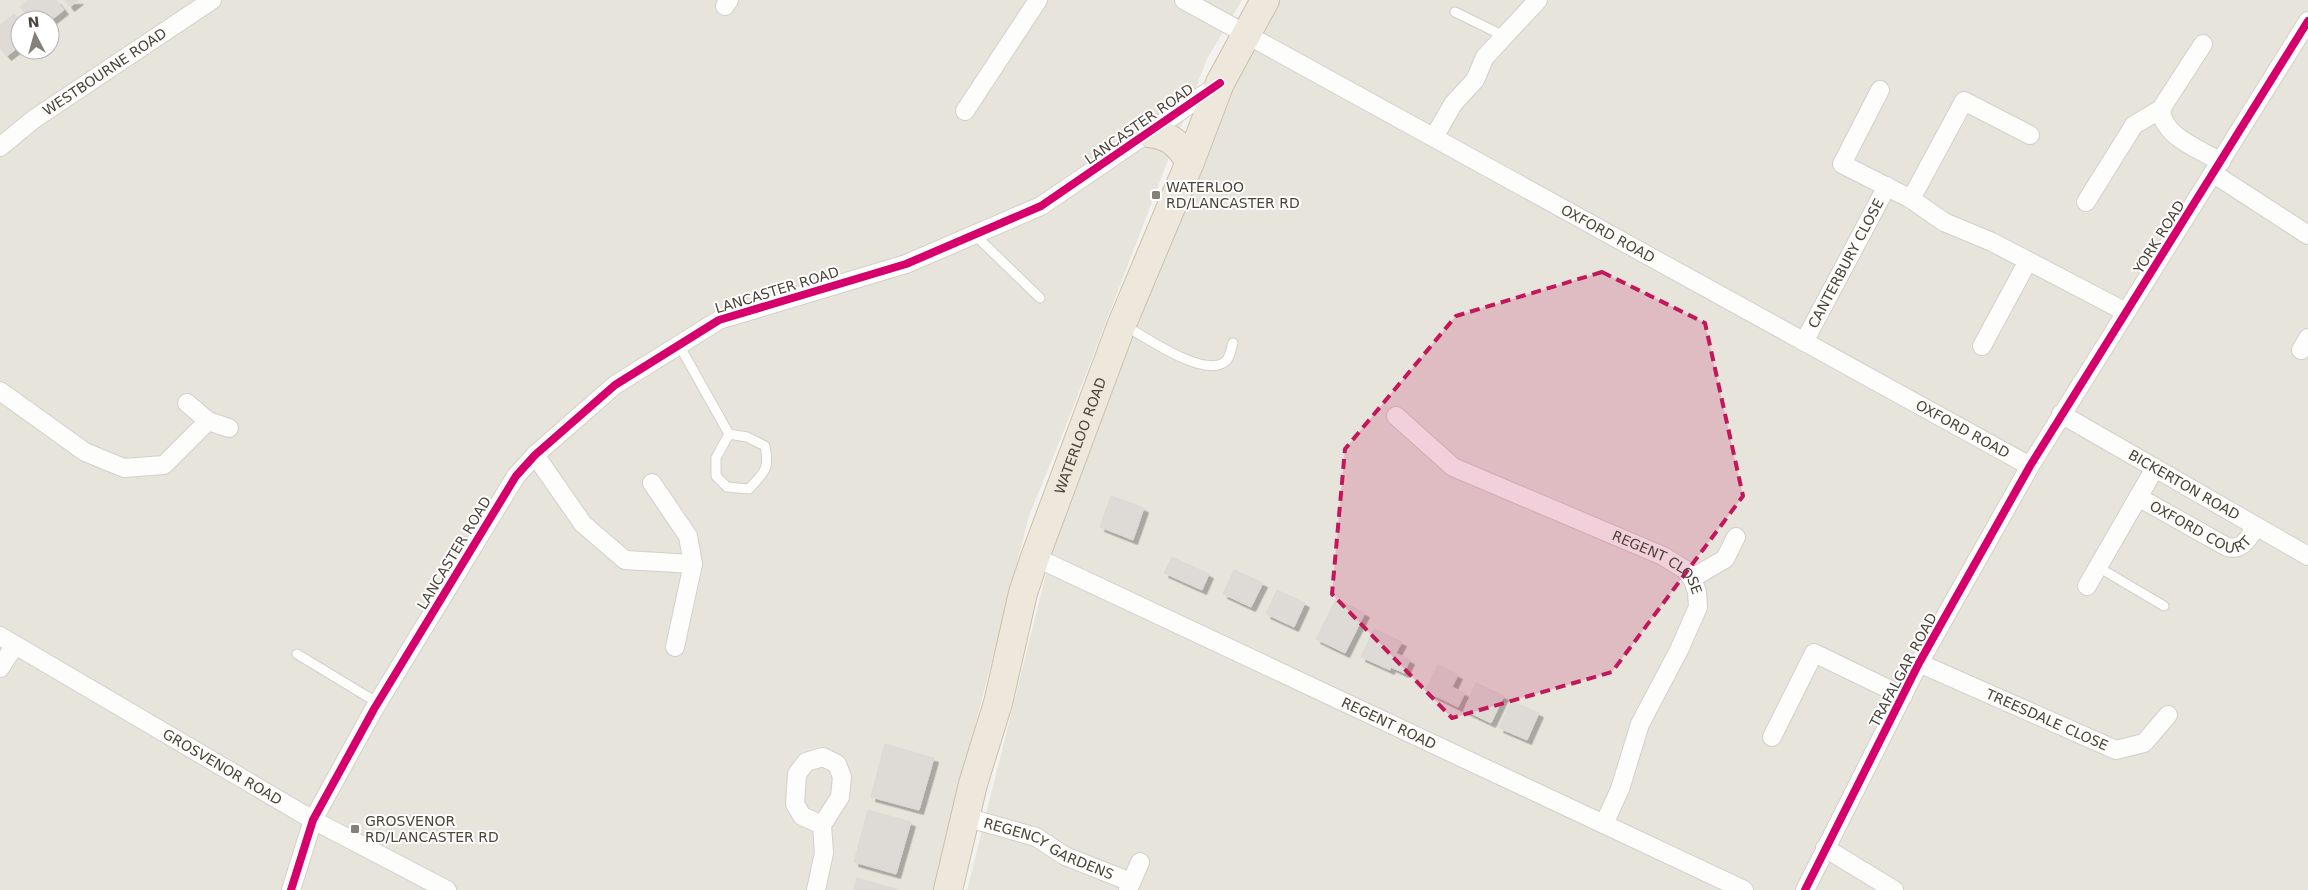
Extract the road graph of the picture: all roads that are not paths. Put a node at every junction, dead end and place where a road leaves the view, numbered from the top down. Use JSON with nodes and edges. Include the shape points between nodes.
{"nodes":[{"id":1,"x":212,"y":0,"type":"edge"},
{"id":2,"x":1038,"y":0,"type":"edge"},
{"id":3,"x":1184,"y":0,"type":"edge"},
{"id":4,"x":1264,"y":0,"type":"edge"},
{"id":5,"x":1538,"y":0,"type":"edge"},
{"id":6,"x":1455,"y":12,"type":"dead end"},
{"id":7,"x":2308,"y":21,"type":"edge"},
{"id":8,"x":1246,"y":33,"type":"junction"},
{"id":9,"x":1504,"y":36,"type":"junction"},
{"id":10,"x":2202,"y":44,"type":"dead end"},
{"id":11,"x":1220,"y":83,"type":"junction"},
{"id":12,"x":1880,"y":90,"type":"dead end"},
{"id":13,"x":2161,"y":109,"type":"junction"},
{"id":14,"x":965,"y":111,"type":"dead end"},
{"id":15,"x":1149,"y":133,"type":"junction"},
{"id":16,"x":2030,"y":135,"type":"dead end"},
{"id":17,"x":1434,"y":136,"type":"junction"},
{"id":18,"x":0,"y":147,"type":"edge"},
{"id":19,"x":1190,"y":162,"type":"junction"},
{"id":20,"x":2217,"y":168,"type":"junction"},
{"id":21,"x":1887,"y":186,"type":"junction"},
{"id":22,"x":1911,"y":199,"type":"junction"},
{"id":23,"x":2086,"y":202,"type":"dead end"},
{"id":24,"x":975,"y":235,"type":"junction"},
{"id":25,"x":2308,"y":235,"type":"edge"},
{"id":26,"x":2028,"y":261,"type":"junction"},
{"id":27,"x":1040,"y":298,"type":"dead end"},
{"id":28,"x":2126,"y":312,"type":"junction"},
{"id":29,"x":1122,"y":324,"type":"junction"},
{"id":30,"x":1804,"y":342,"type":"junction"},
{"id":31,"x":1233,"y":343,"type":"dead end"},
{"id":32,"x":679,"y":345,"type":"junction"},
{"id":33,"x":1982,"y":346,"type":"dead end"},
{"id":34,"x":0,"y":391,"type":"edge"},
{"id":35,"x":187,"y":403,"type":"dead end"},
{"id":36,"x":2061,"y":414,"type":"junction"},
{"id":37,"x":1396,"y":416,"type":"dead end"},
{"id":38,"x":208,"y":421,"type":"junction"},
{"id":39,"x":229,"y":428,"type":"dead end"},
{"id":40,"x":729,"y":434,"type":"junction"},
{"id":41,"x":535,"y":455,"type":"junction"},
{"id":42,"x":2030,"y":466,"type":"junction"},
{"id":43,"x":2156,"y":468,"type":"junction"},
{"id":44,"x":652,"y":482,"type":"dead end"},
{"id":45,"x":2138,"y":497,"type":"junction"},
{"id":46,"x":2256,"y":527,"type":"junction"},
{"id":47,"x":1736,"y":538,"type":"dead end"},
{"id":48,"x":2308,"y":556,"type":"edge"},
{"id":49,"x":1035,"y":557,"type":"junction"},
{"id":50,"x":693,"y":564,"type":"junction"},
{"id":51,"x":2098,"y":567,"type":"junction"},
{"id":52,"x":1692,"y":578,"type":"junction"},
{"id":53,"x":2087,"y":586,"type":"dead end"},
{"id":54,"x":2164,"y":606,"type":"dead end"},
{"id":55,"x":7,"y":640,"type":"edge"},
{"id":56,"x":675,"y":647,"type":"dead end"},
{"id":57,"x":297,"y":654,"type":"dead end"},
{"id":58,"x":1919,"y":663,"type":"junction"},
{"id":59,"x":0,"y":668,"type":"edge"},
{"id":60,"x":1903,"y":696,"type":"junction"},
{"id":61,"x":378,"y":703,"type":"junction"},
{"id":62,"x":2168,"y":715,"type":"dead end"},
{"id":63,"x":1772,"y":737,"type":"dead end"},
{"id":64,"x":965,"y":817,"type":"junction"},
{"id":65,"x":313,"y":820,"type":"junction"},
{"id":66,"x":1604,"y":824,"type":"junction"},
{"id":67,"x":822,"y":825,"type":"dead end"},
{"id":68,"x":1825,"y":848,"type":"junction"},
{"id":69,"x":1140,"y":862,"type":"dead end"},
{"id":70,"x":1130,"y":886,"type":"edge"},
{"id":71,"x":291,"y":890,"type":"edge"},
{"id":72,"x":447,"y":890,"type":"edge"},
{"id":73,"x":816,"y":890,"type":"edge"},
{"id":74,"x":948,"y":890,"type":"edge"},
{"id":75,"x":1744,"y":890,"type":"edge"},
{"id":76,"x":1805,"y":890,"type":"edge"},
{"id":77,"x":1894,"y":890,"type":"edge"}],
"edges":[{"from":1,"to":18,"type":"street","name":"WESTBOURNE ROAD","via":[[34,119]]},
{"from":2,"to":14,"type":"street"},
{"from":3,"to":8,"type":"street","name":"OXFORD ROAD"},
{"from":4,"to":8,"type":"highway","name":"WATERLOO ROAD"},
{"from":5,"to":9,"type":"street"},
{"from":6,"to":9,"type":"lane"},
{"from":7,"to":20,"type":"street","name":"YORK ROAD"},
{"from":8,"to":11,"type":"highway","name":"WATERLOO ROAD"},
{"from":8,"to":17,"type":"street","name":"OXFORD ROAD"},
{"from":9,"to":17,"type":"street","via":[[1485,57],[1475,80],[1453,104]]},
{"from":10,"to":13,"type":"street"},
{"from":11,"to":15,"type":"street","name":"LANCASTER ROAD"},
{"from":11,"to":19,"type":"highway","name":"WATERLOO ROAD"},
{"from":12,"to":21,"type":"street","name":"CANTERBURY CLOSE","via":[[1842,164]]},
{"from":13,"to":20,"type":"street","via":[[2161,120],[2170,132]]},
{"from":13,"to":23,"type":"street","via":[[2134,125]]},
{"from":15,"to":19,"type":"highway","via":[[1166,135]]},
{"from":15,"to":24,"type":"street","name":"LANCASTER ROAD","via":[[1041,206]]},
{"from":16,"to":22,"type":"street","via":[[1964,101]]},
{"from":17,"to":30,"type":"street","name":"OXFORD ROAD"},
{"from":19,"to":29,"type":"highway","name":"WATERLOO ROAD"},
{"from":20,"to":25,"type":"street"},
{"from":20,"to":28,"type":"street","name":"YORK ROAD"},
{"from":21,"to":22,"type":"street","name":"CANTERBURY CLOSE"},
{"from":21,"to":30,"type":"street","name":"CANTERBURY CLOSE"},
{"from":22,"to":26,"type":"street","name":"CANTERBURY CLOSE","via":[[1944,222]]},
{"from":24,"to":27,"type":"lane"},
{"from":24,"to":32,"type":"street","name":"LANCASTER ROAD","via":[[906,264],[719,320]]},
{"from":26,"to":28,"type":"street","name":"CANTERBURY CLOSE"},
{"from":26,"to":33,"type":"street"},
{"from":28,"to":36,"type":"street","name":"YORK ROAD"},
{"from":29,"to":31,"type":"lane","via":[[1189,362],[1202,366],[1224,363]]},
{"from":29,"to":49,"type":"highway","name":"WATERLOO ROAD"},
{"from":30,"to":42,"type":"street","name":"OXFORD ROAD"},
{"from":32,"to":40,"type":"lane"},
{"from":32,"to":41,"type":"street","name":"LANCASTER ROAD","via":[[615,385]]},
{"from":34,"to":38,"type":"street","via":[[85,452],[124,468],[164,465]]},
{"from":35,"to":38,"type":"street"},
{"from":36,"to":42,"type":"street","name":"YORK ROAD"},
{"from":36,"to":43,"type":"street","name":"BICKERTON ROAD"},
{"from":37,"to":52,"type":"street","name":"REGENT CLOSE","via":[[1453,467],[1663,556]]},
{"from":38,"to":39,"type":"street"},
{"from":40,"to":40,"type":"lane","via":[[716,458],[716,476],[727,487],[749,489],[768,462],[765,446],[747,437]]},
{"from":41,"to":50,"type":"street","via":[[583,524],[625,560]]},
{"from":41,"to":61,"type":"street","name":"LANCASTER ROAD","via":[[516,476]]},
{"from":42,"to":58,"type":"street","name":"TRAFALGAR ROAD"},
{"from":43,"to":45,"type":"street","name":"OXFORD COURT"},
{"from":43,"to":46,"type":"street","name":"BICKERTON ROAD"},
{"from":44,"to":50,"type":"street","via":[[688,536]]},
{"from":45,"to":46,"type":"street","name":"OXFORD COURT","via":[[2234,548],[2242,546]]},
{"from":45,"to":51,"type":"street","name":"OXFORD COURT"},
{"from":46,"to":48,"type":"street","name":"BICKERTON ROAD"},
{"from":47,"to":52,"type":"street","via":[[1725,559]]},
{"from":49,"to":64,"type":"highway","name":"WATERLOO ROAD"},
{"from":49,"to":66,"type":"street","name":"REGENT ROAD"},
{"from":50,"to":56,"type":"street"},
{"from":51,"to":53,"type":"street","name":"OXFORD COURT"},
{"from":51,"to":54,"type":"lane"},
{"from":52,"to":66,"type":"street","name":"REGENT CLOSE","via":[[1698,607],[1640,724],[1620,789]]},
{"from":55,"to":59,"type":"street"},
{"from":55,"to":65,"type":"street","name":"GROSVENOR ROAD"},
{"from":57,"to":61,"type":"lane"},
{"from":58,"to":60,"type":"street","name":"TRAFALGAR ROAD"},
{"from":58,"to":62,"type":"street","name":"TREESDALE CLOSE","via":[[2116,750],[2144,743]]},
{"from":60,"to":63,"type":"street","via":[[1814,653]]},
{"from":60,"to":68,"type":"street","name":"TRAFALGAR ROAD"},
{"from":61,"to":65,"type":"street","name":"LANCASTER ROAD"},
{"from":64,"to":70,"type":"street","name":"REGENCY GARDENS","via":[[1036,836],[1065,856]]},
{"from":64,"to":74,"type":"highway","name":"WATERLOO ROAD"},
{"from":65,"to":71,"type":"street","name":"LANCASTER ROAD"},
{"from":65,"to":72,"type":"street","name":"GROSVENOR ROAD"},
{"from":66,"to":75,"type":"street","name":"REGENT ROAD"},
{"from":67,"to":73,"type":"street","via":[[824,853]]},
{"from":68,"to":76,"type":"street","name":"TRAFALGAR ROAD"},
{"from":68,"to":77,"type":"street"},
{"from":69,"to":70,"type":"street","name":"REGENCY GARDENS"}]}
